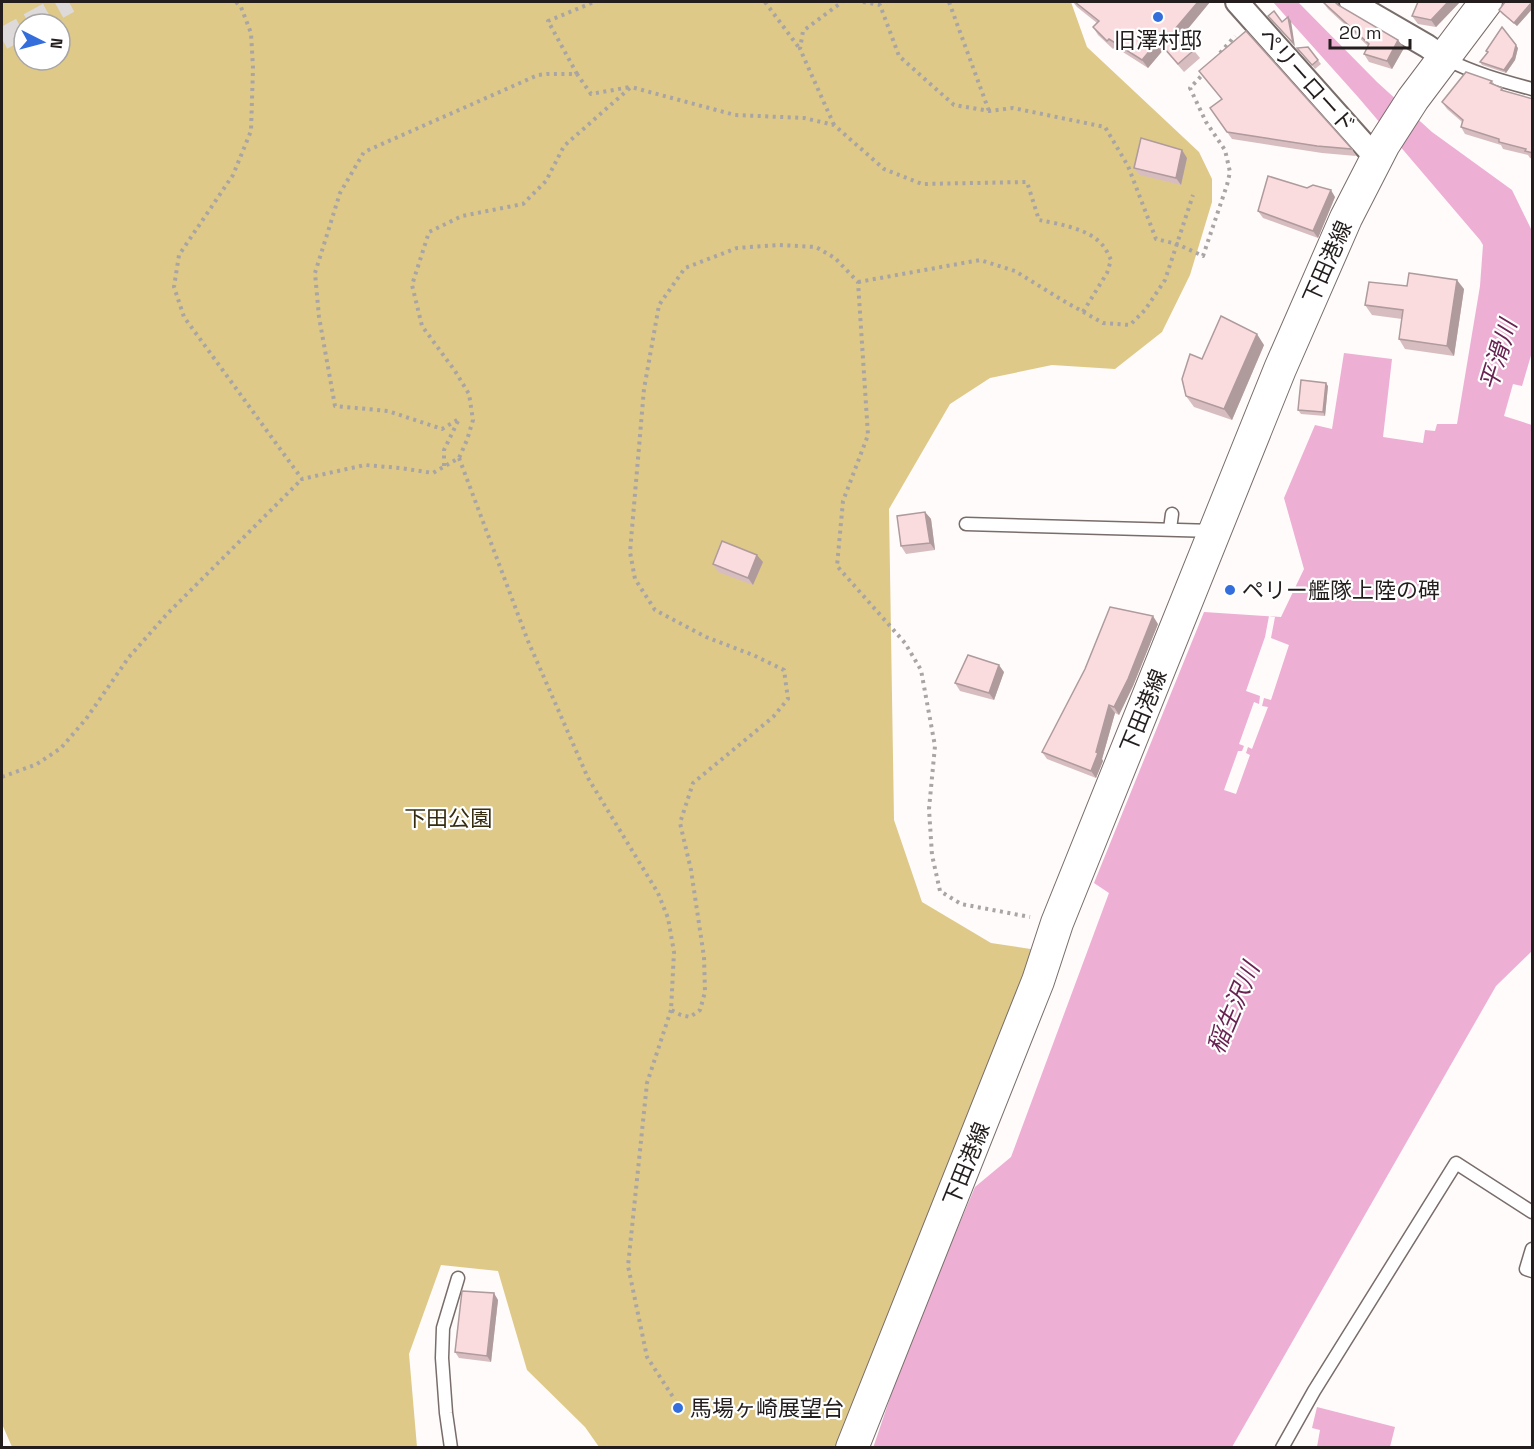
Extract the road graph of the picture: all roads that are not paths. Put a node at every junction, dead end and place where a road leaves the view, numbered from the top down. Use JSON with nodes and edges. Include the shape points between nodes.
{"nodes":[{"id":1,"x":1351,"y":2,"type":"edge"},
{"id":2,"x":1486,"y":2,"type":"edge"},
{"id":3,"x":1245,"y":7,"type":"edge"},
{"id":4,"x":1444,"y":58,"type":"junction"},
{"id":5,"x":1533,"y":89,"type":"edge"},
{"id":6,"x":1380,"y":151,"type":"junction"},
{"id":7,"x":1172,"y":514,"type":"dead end"},
{"id":8,"x":966,"y":524,"type":"dead end"},
{"id":9,"x":1170,"y":529,"type":"junction"},
{"id":10,"x":1215,"y":531,"type":"junction"},
{"id":11,"x":1533,"y":1212,"type":"edge"},
{"id":12,"x":1533,"y":1249,"type":"edge"},
{"id":13,"x":1533,"y":1271,"type":"edge"},
{"id":14,"x":458,"y":1278,"type":"dead end"},
{"id":15,"x":451,"y":1448,"type":"edge"},
{"id":16,"x":852,"y":1448,"type":"edge"},
{"id":17,"x":1282,"y":1448,"type":"edge"}],
"edges":[{"from":1,"to":4,"type":"street"},
{"from":2,"to":4,"type":"main road","name":"下田港線"},
{"from":3,"to":6,"type":"street","name":"ペリーロード","via":[[1278,49]]},
{"from":4,"to":5,"type":"lane","via":[[1485,76]]},
{"from":4,"to":6,"type":"main road","name":"下田港線"},
{"from":6,"to":10,"type":"main road","name":"下田港線","via":[[1280,369]]},
{"from":7,"to":9,"type":"lane"},
{"from":8,"to":9,"type":"lane"},
{"from":9,"to":10,"type":"lane"},
{"from":10,"to":16,"type":"main road","name":"下田港線"},
{"from":11,"to":17,"type":"lane","via":[[1456,1163]]},
{"from":12,"to":13,"type":"lane","via":[[1526,1269]]},
{"from":14,"to":15,"type":"lane","via":[[443,1328]]}]}
